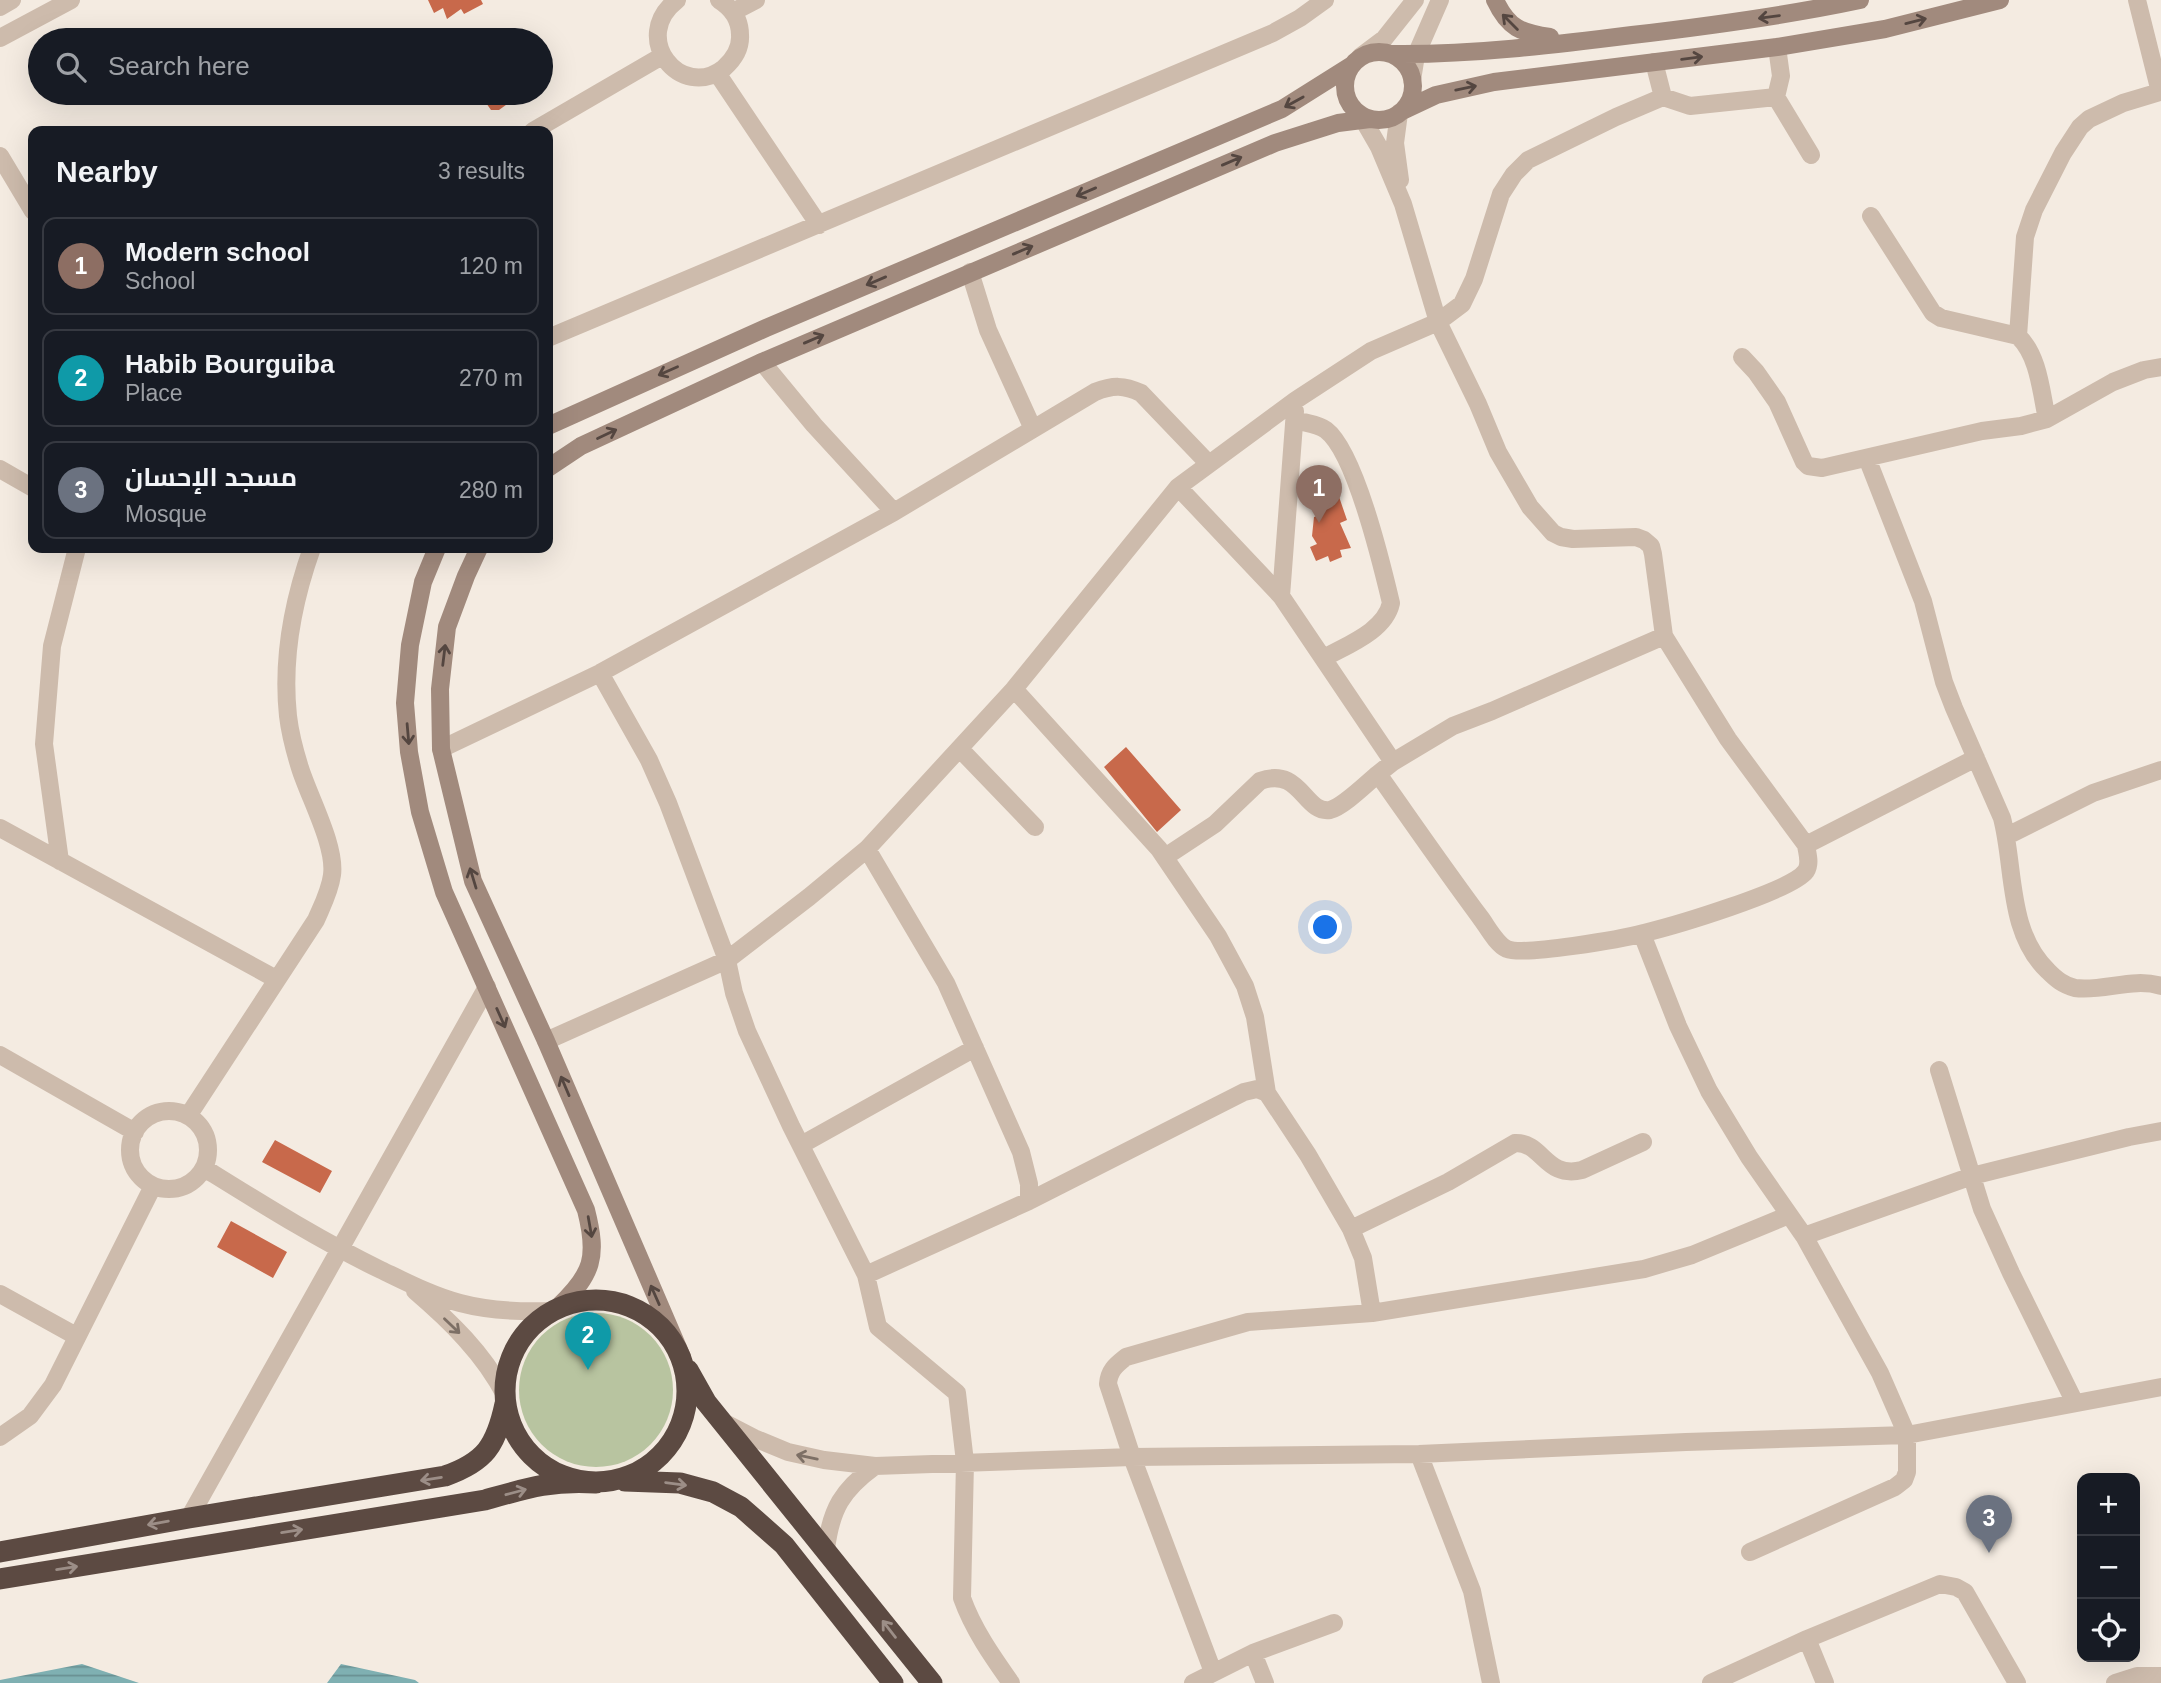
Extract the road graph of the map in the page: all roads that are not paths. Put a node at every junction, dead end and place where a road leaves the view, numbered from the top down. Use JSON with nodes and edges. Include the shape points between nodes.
{"nodes":[{"id":1,"x":12,"y":0,"type":"edge"},
{"id":2,"x":71,"y":0,"type":"edge"},
{"id":3,"x":677,"y":0,"type":"edge"},
{"id":4,"x":756,"y":0,"type":"edge"},
{"id":5,"x":1325,"y":0,"type":"edge"},
{"id":6,"x":1415,"y":0,"type":"edge"},
{"id":7,"x":1440,"y":0,"type":"edge"},
{"id":8,"x":1495,"y":0,"type":"edge"},
{"id":9,"x":1860,"y":0,"type":"edge"},
{"id":10,"x":2000,"y":0,"type":"edge"},
{"id":11,"x":2137,"y":0,"type":"edge"},
{"id":12,"x":726,"y":6,"type":"edge"},
{"id":13,"x":0,"y":7,"type":"edge"},
{"id":14,"x":0,"y":38,"type":"edge"},
{"id":15,"x":1581,"y":41,"type":"junction"},
{"id":16,"x":1777,"y":47,"type":"junction"},
{"id":17,"x":1392,"y":54,"type":"junction"},
{"id":18,"x":1416,"y":55,"type":"junction"},
{"id":19,"x":662,"y":56,"type":"junction"},
{"id":20,"x":1356,"y":61,"type":"junction"},
{"id":21,"x":1654,"y":62,"type":"junction"},
{"id":22,"x":717,"y":73,"type":"junction"},
{"id":23,"x":1412,"y":80,"type":"junction"},
{"id":24,"x":2161,"y":93,"type":"edge"},
{"id":25,"x":1663,"y":97,"type":"junction"},
{"id":26,"x":1776,"y":97,"type":"junction"},
{"id":27,"x":1401,"y":112,"type":"junction"},
{"id":28,"x":1365,"y":118,"type":"junction"},
{"id":29,"x":542,"y":126,"type":"edge"},
{"id":30,"x":1811,"y":155,"type":"dead end"},
{"id":31,"x":0,"y":156,"type":"edge"},
{"id":32,"x":28,"y":203,"type":"edge"},
{"id":33,"x":1403,"y":204,"type":"junction"},
{"id":34,"x":1871,"y":216,"type":"dead end"},
{"id":35,"x":819,"y":225,"type":"junction"},
{"id":36,"x":970,"y":272,"type":"junction"},
{"id":37,"x":1438,"y":322,"type":"junction"},
{"id":38,"x":553,"y":336,"type":"edge"},
{"id":39,"x":2018,"y":336,"type":"junction"},
{"id":40,"x":1742,"y":357,"type":"dead end"},
{"id":41,"x":762,"y":362,"type":"junction"},
{"id":42,"x":2161,"y":367,"type":"edge"},
{"id":43,"x":1296,"y":400,"type":"junction"},
{"id":44,"x":2047,"y":419,"type":"junction"},
{"id":45,"x":1295,"y":420,"type":"junction"},
{"id":46,"x":553,"y":424,"type":"edge"},
{"id":47,"x":1033,"y":429,"type":"junction"},
{"id":48,"x":1867,"y":458,"type":"junction"},
{"id":49,"x":1209,"y":464,"type":"junction"},
{"id":50,"x":553,"y":465,"type":"edge"},
{"id":51,"x":0,"y":469,"type":"edge"},
{"id":52,"x":28,"y":485,"type":"edge"},
{"id":53,"x":1178,"y":487,"type":"junction"},
{"id":54,"x":894,"y":512,"type":"junction"},
{"id":55,"x":76,"y":553,"type":"edge"},
{"id":56,"x":310,"y":553,"type":"edge"},
{"id":57,"x":435,"y":553,"type":"edge"},
{"id":58,"x":477,"y":553,"type":"edge"},
{"id":59,"x":1281,"y":596,"type":"junction"},
{"id":60,"x":1664,"y":636,"type":"junction"},
{"id":61,"x":1324,"y":658,"type":"junction"},
{"id":62,"x":600,"y":674,"type":"junction"},
{"id":63,"x":1014,"y":689,"type":"junction"},
{"id":64,"x":442,"y":749,"type":"junction"},
{"id":65,"x":960,"y":749,"type":"junction"},
{"id":66,"x":1976,"y":758,"type":"junction"},
{"id":67,"x":1393,"y":762,"type":"junction"},
{"id":68,"x":2161,"y":770,"type":"edge"},
{"id":69,"x":1378,"y":774,"type":"junction"},
{"id":70,"x":1035,"y":827,"type":"dead end"},
{"id":71,"x":0,"y":828,"type":"edge"},
{"id":72,"x":2007,"y":836,"type":"junction"},
{"id":73,"x":1806,"y":845,"type":"junction"},
{"id":74,"x":867,"y":849,"type":"junction"},
{"id":75,"x":1165,"y":858,"type":"junction"},
{"id":76,"x":60,"y":861,"type":"junction"},
{"id":77,"x":1642,"y":934,"type":"junction"},
{"id":78,"x":727,"y":960,"type":"junction"},
{"id":79,"x":276,"y":979,"type":"junction"},
{"id":80,"x":2161,"y":986,"type":"edge"},
{"id":81,"x":487,"y":987,"type":"junction"},
{"id":82,"x":546,"y":1041,"type":"junction"},
{"id":83,"x":975,"y":1048,"type":"junction"},
{"id":84,"x":0,"y":1055,"type":"edge"},
{"id":85,"x":1939,"y":1070,"type":"dead end"},
{"id":86,"x":1267,"y":1093,"type":"junction"},
{"id":87,"x":188,"y":1116,"type":"junction"},
{"id":88,"x":2161,"y":1131,"type":"edge"},
{"id":89,"x":135,"y":1132,"type":"junction"},
{"id":90,"x":1643,"y":1142,"type":"dead end"},
{"id":91,"x":801,"y":1145,"type":"junction"},
{"id":92,"x":204,"y":1168,"type":"junction"},
{"id":93,"x":1972,"y":1176,"type":"junction"},
{"id":94,"x":153,"y":1185,"type":"junction"},
{"id":95,"x":1030,"y":1201,"type":"junction"},
{"id":96,"x":1790,"y":1215,"type":"junction"},
{"id":97,"x":1351,"y":1229,"type":"junction"},
{"id":98,"x":1804,"y":1236,"type":"junction"},
{"id":99,"x":340,"y":1250,"type":"junction"},
{"id":100,"x":866,"y":1275,"type":"junction"},
{"id":101,"x":402,"y":1280,"type":"junction"},
{"id":102,"x":0,"y":1294,"type":"edge"},
{"id":103,"x":554,"y":1309,"type":"junction"},
{"id":104,"x":1372,"y":1313,"type":"junction"},
{"id":105,"x":76,"y":1336,"type":"junction"},
{"id":106,"x":683,"y":1360,"type":"junction"},
{"id":107,"x":2161,"y":1387,"type":"edge"},
{"id":108,"x":505,"y":1399,"type":"junction"},
{"id":109,"x":2075,"y":1403,"type":"junction"},
{"id":110,"x":722,"y":1421,"type":"junction"},
{"id":111,"x":1908,"y":1435,"type":"junction"},
{"id":112,"x":0,"y":1437,"type":"edge"},
{"id":113,"x":1419,"y":1454,"type":"junction"},
{"id":114,"x":1132,"y":1457,"type":"junction"},
{"id":115,"x":965,"y":1462,"type":"junction"},
{"id":116,"x":875,"y":1466,"type":"junction"},
{"id":117,"x":602,"y":1482,"type":"junction"},
{"id":118,"x":189,"y":1518,"type":"junction"},
{"id":119,"x":825,"y":1549,"type":"junction"},
{"id":120,"x":0,"y":1552,"type":"edge"},
{"id":121,"x":1750,"y":1552,"type":"dead end"},
{"id":122,"x":0,"y":1579,"type":"edge"},
{"id":123,"x":1334,"y":1623,"type":"dead end"},
{"id":124,"x":1807,"y":1639,"type":"junction"},
{"id":125,"x":1253,"y":1653,"type":"junction"},
{"id":126,"x":1213,"y":1672,"type":"junction"},
{"id":127,"x":2161,"y":1676,"type":"edge"},
{"id":128,"x":893,"y":1683,"type":"edge"},
{"id":129,"x":932,"y":1683,"type":"edge"},
{"id":130,"x":1010,"y":1683,"type":"edge"},
{"id":131,"x":1194,"y":1683,"type":"edge"},
{"id":132,"x":1265,"y":1683,"type":"edge"},
{"id":133,"x":1491,"y":1683,"type":"edge"},
{"id":134,"x":1711,"y":1683,"type":"edge"},
{"id":135,"x":1825,"y":1683,"type":"edge"},
{"id":136,"x":2017,"y":1683,"type":"edge"},
{"id":137,"x":2115,"y":1683,"type":"edge"}],
"edges":[{"from":1,"to":13,"type":"street"},
{"from":2,"to":14,"type":"street"},
{"from":3,"to":19,"type":"street","via":[[660,18],[657,32]]},
{"from":4,"to":12,"type":"street"},
{"from":5,"to":35,"type":"street","via":[[1273,33]]},
{"from":6,"to":20,"type":"street","via":[[1384,39]]},
{"from":7,"to":18,"type":"street"},
{"from":15,"to":8,"type":"main road","one_way":true,"via":[[1516,29]]},
{"from":9,"to":15,"type":"main road","one_way":true,"via":[[1805,12]]},
{"from":16,"to":10,"type":"main road","one_way":true,"via":[[1885,29]]},
{"from":11,"to":24,"type":"street"},
{"from":12,"to":22,"type":"street","via":[[739,25],[739,48]]},
{"from":15,"to":18,"type":"main road"},
{"from":21,"to":16,"type":"main road","one_way":true},
{"from":16,"to":26,"type":"street","via":[[1781,76]]},
{"from":17,"to":18,"type":"main road"},
{"from":17,"to":20,"type":"main road","via":[[1370,52]]},
{"from":17,"to":23,"type":"main road","via":[[1409,69]]},
{"from":18,"to":23,"type":"street"},
{"from":19,"to":22,"type":"street","via":[[685,75]]},
{"from":19,"to":29,"type":"street"},
{"from":20,"to":28,"type":"main road","via":[[1344,85],[1351,107]]},
{"from":20,"to":46,"type":"main road","one_way":true,"via":[[1282,108]]},
{"from":21,"to":25,"type":"street"},
{"from":27,"to":21,"type":"main road","one_way":true,"via":[[1436,95],[1494,82]]},
{"from":22,"to":35,"type":"street"},
{"from":23,"to":27,"type":"main road","via":[[1413,91]]},
{"from":24,"to":39,"type":"street","via":[[2123,103],[2089,119],[2063,153],[2025,237]]},
{"from":25,"to":26,"type":"street","via":[[1690,106]]},
{"from":25,"to":37,"type":"street","via":[[1528,160],[1514,174],[1501,194],[1462,304]]},
{"from":26,"to":30,"type":"street"},
{"from":27,"to":28,"type":"main road","via":[[1382,120]]},
{"from":27,"to":33,"type":"street","via":[[1395,144]]},
{"from":28,"to":33,"type":"street"},
{"from":36,"to":28,"type":"main road","one_way":true,"via":[[1275,143]]},
{"from":31,"to":32,"type":"street"},
{"from":33,"to":37,"type":"street"},
{"from":34,"to":39,"type":"street","via":[[1933,313]]},
{"from":35,"to":38,"type":"street"},
{"from":41,"to":36,"type":"main road","one_way":true},
{"from":36,"to":47,"type":"street","via":[[988,330]]},
{"from":37,"to":43,"type":"street","via":[[1371,351]]},
{"from":37,"to":60,"type":"street","via":[[1512,478],[1542,523],[1561,537],[1636,537],[1651,546]]},
{"from":39,"to":44,"type":"street","via":[[2031,353]]},
{"from":40,"to":48,"type":"street","via":[[1777,402],[1808,466],[1822,468]]},
{"from":50,"to":41,"type":"main road","one_way":true,"via":[[581,446]]},
{"from":41,"to":54,"type":"street"},
{"from":42,"to":44,"type":"street","via":[[2113,382]]},
{"from":43,"to":45,"type":"street"},
{"from":43,"to":49,"type":"street"},
{"from":44,"to":48,"type":"street"},
{"from":45,"to":59,"type":"street"},
{"from":45,"to":61,"type":"street","via":[[1324,429],[1346,458],[1373,531],[1391,603],[1381,622]]},
{"from":47,"to":49,"type":"street","via":[[1095,391],[1127,387],[1141,393]]},
{"from":47,"to":54,"type":"street"},
{"from":48,"to":66,"type":"street","via":[[1923,601],[1944,682]]},
{"from":49,"to":53,"type":"street"},
{"from":51,"to":52,"type":"street"},
{"from":53,"to":59,"type":"street"},
{"from":53,"to":63,"type":"street"},
{"from":54,"to":62,"type":"street"},
{"from":55,"to":76,"type":"street","via":[[52,646],[44,744]]},
{"from":56,"to":79,"type":"street","via":[[298,586],[287,654],[288,716],[299,766],[330,851],[332,874],[316,920]]},
{"from":57,"to":81,"type":"main road","one_way":true,"via":[[423,582],[410,645],[405,703],[409,752],[420,812],[444,892]]},
{"from":64,"to":58,"type":"main road","one_way":true,"via":[[440,689],[447,627]]},
{"from":59,"to":61,"type":"street"},
{"from":60,"to":67,"type":"street","via":[[1453,726]]},
{"from":60,"to":73,"type":"street","via":[[1728,739]]},
{"from":61,"to":67,"type":"street"},
{"from":62,"to":64,"type":"street"},
{"from":62,"to":78,"type":"street","via":[[649,760]]},
{"from":63,"to":65,"type":"street"},
{"from":63,"to":75,"type":"street"},
{"from":82,"to":64,"type":"main road","one_way":true,"via":[[473,881]]},
{"from":65,"to":70,"type":"street"},
{"from":65,"to":74,"type":"street"},
{"from":66,"to":72,"type":"street"},
{"from":66,"to":73,"type":"street"},
{"from":67,"to":69,"type":"street"},
{"from":68,"to":72,"type":"street","via":[[2093,793]]},
{"from":69,"to":75,"type":"street","via":[[1329,810],[1320,809],[1293,783],[1280,778],[1260,781],[1215,824]]},
{"from":69,"to":77,"type":"street","via":[[1503,947],[1513,951],[1564,947]]},
{"from":71,"to":76,"type":"street"},
{"from":72,"to":80,"type":"street","via":[[2022,926],[2030,947],[2052,975],[2074,988],[2145,982]]},
{"from":73,"to":77,"type":"street","via":[[1807,870],[1784,887]]},
{"from":74,"to":78,"type":"street"},
{"from":74,"to":83,"type":"street","via":[[946,983]]},
{"from":75,"to":86,"type":"street","via":[[1225,947],[1245,986],[1255,1017]]},
{"from":76,"to":79,"type":"street"},
{"from":77,"to":96,"type":"street","via":[[1709,1091]]},
{"from":78,"to":82,"type":"street"},
{"from":78,"to":91,"type":"street","via":[[747,1031]]},
{"from":79,"to":87,"type":"street"},
{"from":81,"to":99,"type":"street"},
{"from":81,"to":103,"type":"main road","one_way":true,"via":[[586,1210],[591,1231],[589,1270],[577,1289]]},
{"from":106,"to":82,"type":"main road","one_way":true},
{"from":83,"to":91,"type":"street"},
{"from":83,"to":95,"type":"street","via":[[1027,1167]]},
{"from":84,"to":89,"type":"street"},
{"from":85,"to":93,"type":"street"},
{"from":86,"to":95,"type":"street","via":[[1244,1091]]},
{"from":86,"to":97,"type":"street"},
{"from":87,"to":89,"type":"street","via":[[160,1112],[148,1117]]},
{"from":87,"to":92,"type":"street","via":[[206,1137]]},
{"from":88,"to":93,"type":"street"},
{"from":89,"to":94,"type":"street","via":[[130,1157],[135,1170]]},
{"from":90,"to":97,"type":"street","via":[[1573,1172],[1555,1168],[1526,1144],[1516,1143]]},
{"from":91,"to":100,"type":"street"},
{"from":92,"to":94,"type":"street","via":[[181,1187]]},
{"from":92,"to":99,"type":"street"},
{"from":93,"to":98,"type":"street"},
{"from":93,"to":109,"type":"street","via":[[2005,1260]]},
{"from":94,"to":105,"type":"street"},
{"from":95,"to":100,"type":"street"},
{"from":96,"to":98,"type":"street"},
{"from":96,"to":104,"type":"street","via":[[1692,1255],[1644,1269]]},
{"from":97,"to":104,"type":"street","via":[[1363,1258]]},
{"from":98,"to":111,"type":"street"},
{"from":99,"to":101,"type":"street"},
{"from":99,"to":118,"type":"street"},
{"from":100,"to":115,"type":"street","via":[[878,1327],[957,1393]]},
{"from":101,"to":103,"type":"street","via":[[488,1309]]},
{"from":101,"to":108,"type":"street","one_way":true,"via":[[461,1334],[495,1375]]},
{"from":102,"to":105,"type":"street"},
{"from":103,"to":106,"type":"highway","via":[[588,1299],[636,1308],[667,1332]]},
{"from":103,"to":108,"type":"highway","via":[[532,1325],[513,1350],[504,1379]]},
{"from":104,"to":114,"type":"street","via":[[1248,1322],[1126,1357],[1109,1375],[1108,1384]]},
{"from":105,"to":112,"type":"street","via":[[53,1385],[30,1416]]},
{"from":106,"to":110,"type":"highway"},
{"from":106,"to":117,"type":"highway","via":[[688,1387],[685,1416],[672,1443],[652,1464],[626,1478]]},
{"from":107,"to":109,"type":"street"},
{"from":108,"to":117,"type":"highway","via":[[518,1439],[538,1462],[566,1478]]},
{"from":108,"to":118,"type":"highway","one_way":true,"via":[[494,1439],[483,1456],[466,1469]]},
{"from":109,"to":111,"type":"street"},
{"from":116,"to":110,"type":"street","one_way":true,"via":[[788,1452]]},
{"from":110,"to":119,"type":"highway"},
{"from":111,"to":113,"type":"street"},
{"from":111,"to":121,"type":"street","via":[[1908,1472],[1895,1487]]},
{"from":113,"to":114,"type":"street"},
{"from":113,"to":133,"type":"street","via":[[1472,1591]]},
{"from":114,"to":115,"type":"street"},
{"from":114,"to":126,"type":"street"},
{"from":115,"to":116,"type":"street"},
{"from":115,"to":130,"type":"street","via":[[962,1598]]},
{"from":116,"to":119,"type":"street","via":[[854,1481],[839,1501]]},
{"from":122,"to":117,"type":"highway","one_way":true,"via":[[485,1500],[543,1484]]},
{"from":117,"to":128,"type":"highway","one_way":true,"via":[[680,1483],[713,1492],[741,1507],[784,1545]]},
{"from":118,"to":120,"type":"highway","one_way":true},
{"from":129,"to":119,"type":"highway","one_way":true},
{"from":123,"to":125,"type":"street"},
{"from":124,"to":134,"type":"street"},
{"from":124,"to":135,"type":"street"},
{"from":124,"to":136,"type":"street","via":[[1940,1584],[1956,1587],[1975,1607]]},
{"from":125,"to":126,"type":"street"},
{"from":125,"to":132,"type":"street"},
{"from":126,"to":131,"type":"street"},
{"from":127,"to":137,"type":"street","via":[[2137,1676]]}]}
